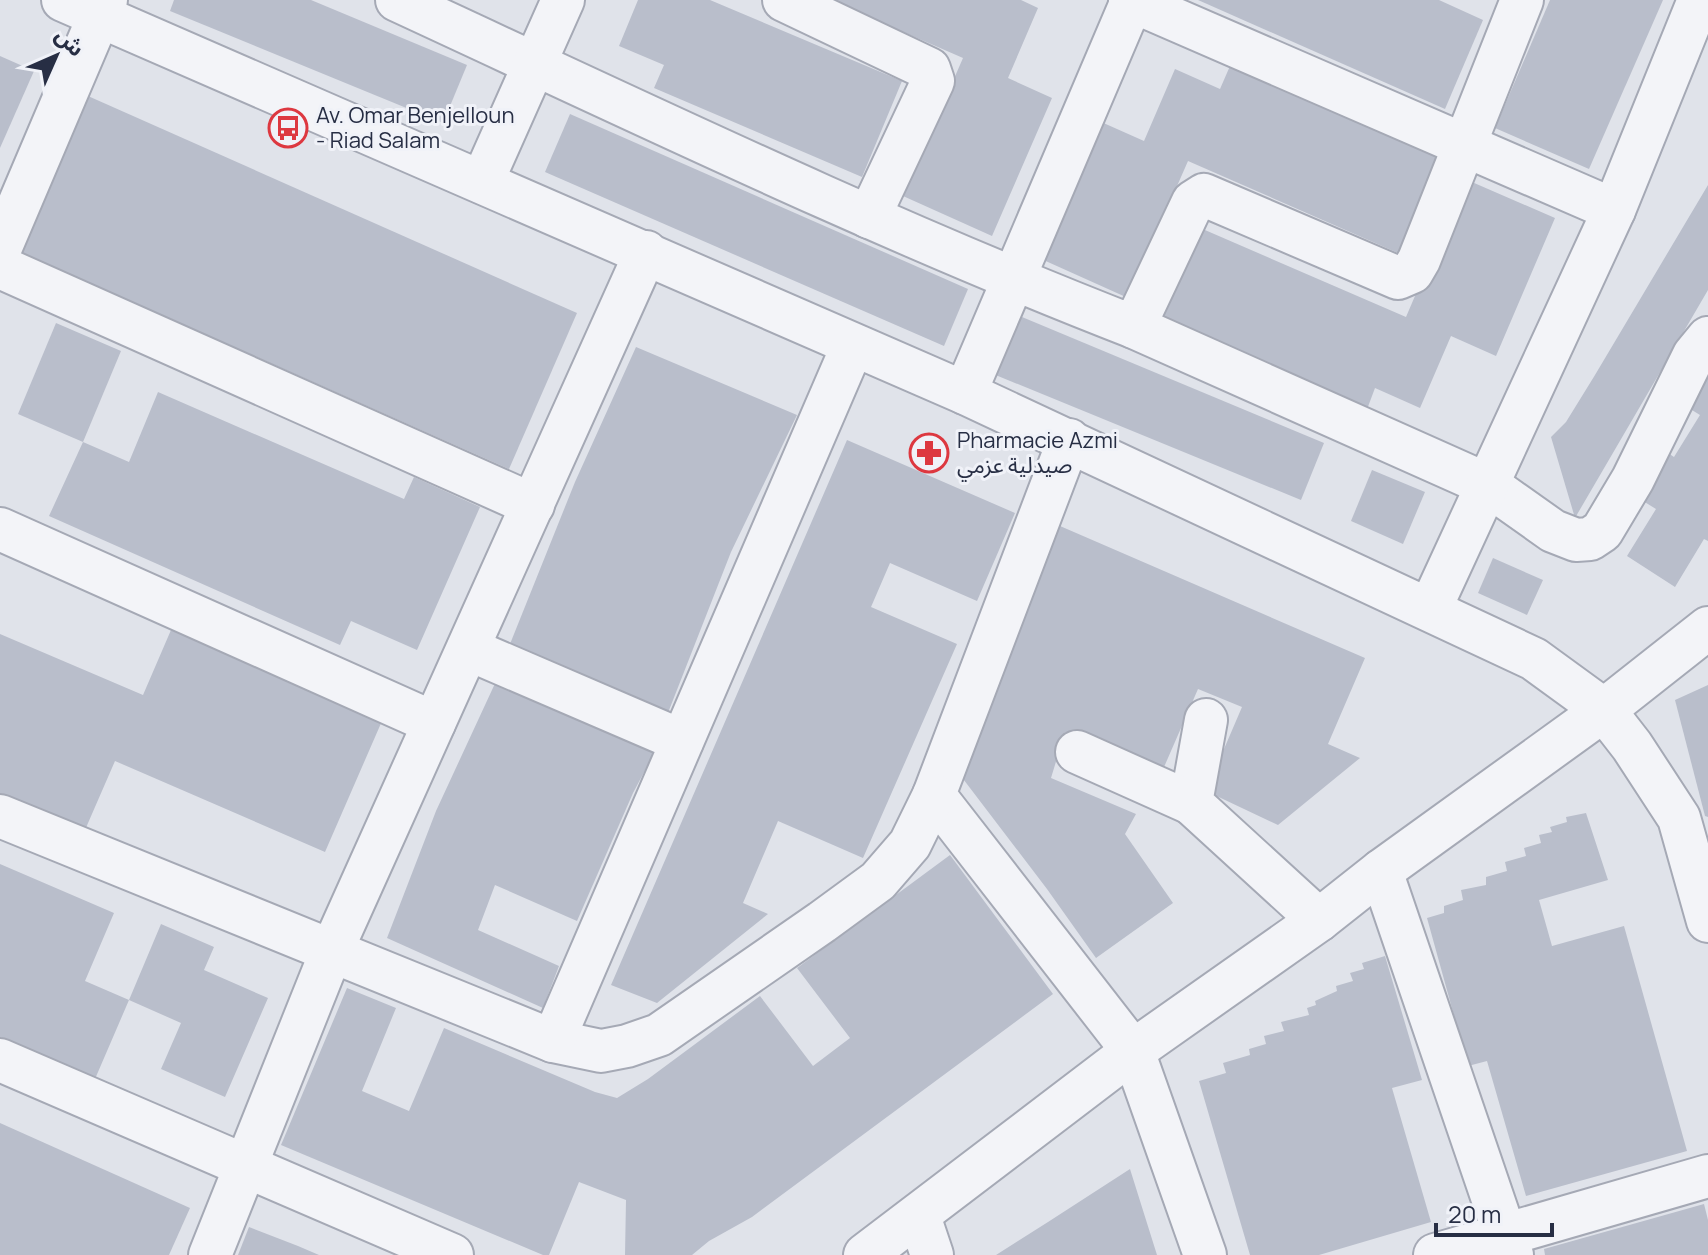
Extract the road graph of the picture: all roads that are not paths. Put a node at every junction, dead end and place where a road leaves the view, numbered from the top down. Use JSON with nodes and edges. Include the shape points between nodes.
{"nodes":[{"id":1,"x":397,"y":0,"type":"edge"},
{"id":2,"x":563,"y":0,"type":"edge"},
{"id":3,"x":784,"y":0,"type":"edge"},
{"id":4,"x":1131,"y":0,"type":"edge"},
{"id":5,"x":1522,"y":0,"type":"edge"},
{"id":6,"x":1699,"y":0,"type":"edge"},
{"id":7,"x":89,"y":5,"type":"edge"},
{"id":8,"x":536,"y":64,"type":"junction"},
{"id":9,"x":1464,"y":145,"type":"junction"},
{"id":10,"x":482,"y":182,"type":"junction"},
{"id":11,"x":1614,"y":210,"type":"junction"},
{"id":12,"x":869,"y":217,"type":"junction"},
{"id":13,"x":0,"y":249,"type":"edge"},
{"id":14,"x":646,"y":252,"type":"junction"},
{"id":15,"x":0,"y":267,"type":"edge"},
{"id":16,"x":1011,"y":280,"type":"junction"},
{"id":17,"x":1134,"y":327,"type":"junction"},
{"id":18,"x":1708,"y":338,"type":"edge"},
{"id":19,"x":853,"y":345,"type":"junction"},
{"id":20,"x":965,"y":393,"type":"junction"},
{"id":21,"x":1069,"y":440,"type":"junction"},
{"id":22,"x":1488,"y":485,"type":"junction"},
{"id":23,"x":533,"y":505,"type":"junction"},
{"id":24,"x":0,"y":529,"type":"edge"},
{"id":25,"x":1430,"y":609,"type":"junction"},
{"id":26,"x":1708,"y":628,"type":"edge"},
{"id":27,"x":468,"y":649,"type":"junction"},
{"id":28,"x":1604,"y":710,"type":"junction"},
{"id":29,"x":1206,"y":720,"type":"dead end"},
{"id":30,"x":434,"y":723,"type":"junction"},
{"id":31,"x":682,"y":741,"type":"junction"},
{"id":32,"x":1077,"y":752,"type":"dead end"},
{"id":33,"x":934,"y":795,"type":"junction"},
{"id":34,"x":1191,"y":803,"type":"junction"},
{"id":35,"x":0,"y":816,"type":"edge"},
{"id":36,"x":1693,"y":825,"type":"edge"},
{"id":37,"x":1381,"y":871,"type":"junction"},
{"id":38,"x":1319,"y":920,"type":"junction"},
{"id":39,"x":1708,"y":921,"type":"edge"},
{"id":40,"x":332,"y":950,"type":"junction"},
{"id":41,"x":553,"y":1041,"type":"junction"},
{"id":42,"x":1133,"y":1051,"type":"junction"},
{"id":43,"x":0,"y":1060,"type":"edge"},
{"id":44,"x":248,"y":1165,"type":"junction"},
{"id":45,"x":1708,"y":1176,"type":"edge"},
{"id":46,"x":919,"y":1216,"type":"junction"},
{"id":47,"x":1509,"y":1244,"type":"edge"},
{"id":48,"x":210,"y":1255,"type":"edge"},
{"id":49,"x":452,"y":1255,"type":"edge"},
{"id":50,"x":865,"y":1255,"type":"edge"},
{"id":51,"x":932,"y":1255,"type":"edge"},
{"id":52,"x":1205,"y":1255,"type":"edge"},
{"id":53,"x":1435,"y":1255,"type":"edge"}],
"edges":[{"from":1,"to":8,"type":"street"},
{"from":2,"to":8,"type":"street"},
{"from":3,"to":12,"type":"street","via":[[932,74]]},
{"from":4,"to":9,"type":"street"},
{"from":4,"to":16,"type":"street"},
{"from":5,"to":9,"type":"street"},
{"from":6,"to":11,"type":"street"},
{"from":7,"to":10,"type":"street"},
{"from":7,"to":13,"type":"street"},
{"from":8,"to":10,"type":"street"},
{"from":8,"to":12,"type":"street"},
{"from":9,"to":11,"type":"street"},
{"from":9,"to":17,"type":"street","via":[[1419,260],[1406,276],[1398,278],[1204,195],[1193,202]]},
{"from":10,"to":14,"type":"street"},
{"from":11,"to":22,"type":"street"},
{"from":12,"to":16,"type":"street"},
{"from":14,"to":19,"type":"street"},
{"from":14,"to":23,"type":"street"},
{"from":15,"to":23,"type":"street"},
{"from":16,"to":17,"type":"street"},
{"from":16,"to":20,"type":"street"},
{"from":17,"to":22,"type":"street"},
{"from":18,"to":22,"type":"street","via":[[1694,355],[1602,531],[1576,540],[1553,531]]},
{"from":19,"to":20,"type":"street"},
{"from":19,"to":31,"type":"street"},
{"from":20,"to":21,"type":"street"},
{"from":21,"to":25,"type":"street"},
{"from":21,"to":33,"type":"street"},
{"from":22,"to":25,"type":"street"},
{"from":23,"to":27,"type":"street"},
{"from":24,"to":30,"type":"street"},
{"from":25,"to":28,"type":"street","via":[[1534,659]]},
{"from":26,"to":28,"type":"street"},
{"from":27,"to":30,"type":"street"},
{"from":27,"to":31,"type":"street"},
{"from":28,"to":36,"type":"street"},
{"from":28,"to":37,"type":"street"},
{"from":29,"to":34,"type":"street"},
{"from":30,"to":40,"type":"street"},
{"from":31,"to":41,"type":"street"},
{"from":32,"to":34,"type":"street"},
{"from":33,"to":41,"type":"street","via":[[910,844],[878,881],[659,1035],[601,1051]]},
{"from":33,"to":42,"type":"street"},
{"from":34,"to":38,"type":"street"},
{"from":35,"to":40,"type":"street"},
{"from":36,"to":39,"type":"street"},
{"from":37,"to":38,"type":"street"},
{"from":37,"to":47,"type":"street"},
{"from":38,"to":42,"type":"street"},
{"from":40,"to":41,"type":"street"},
{"from":40,"to":44,"type":"street"},
{"from":42,"to":46,"type":"street"},
{"from":42,"to":52,"type":"street"},
{"from":43,"to":44,"type":"street"},
{"from":44,"to":48,"type":"street"},
{"from":44,"to":49,"type":"street"},
{"from":45,"to":47,"type":"street"},
{"from":46,"to":50,"type":"street"},
{"from":46,"to":51,"type":"street"},
{"from":47,"to":53,"type":"street"}]}
